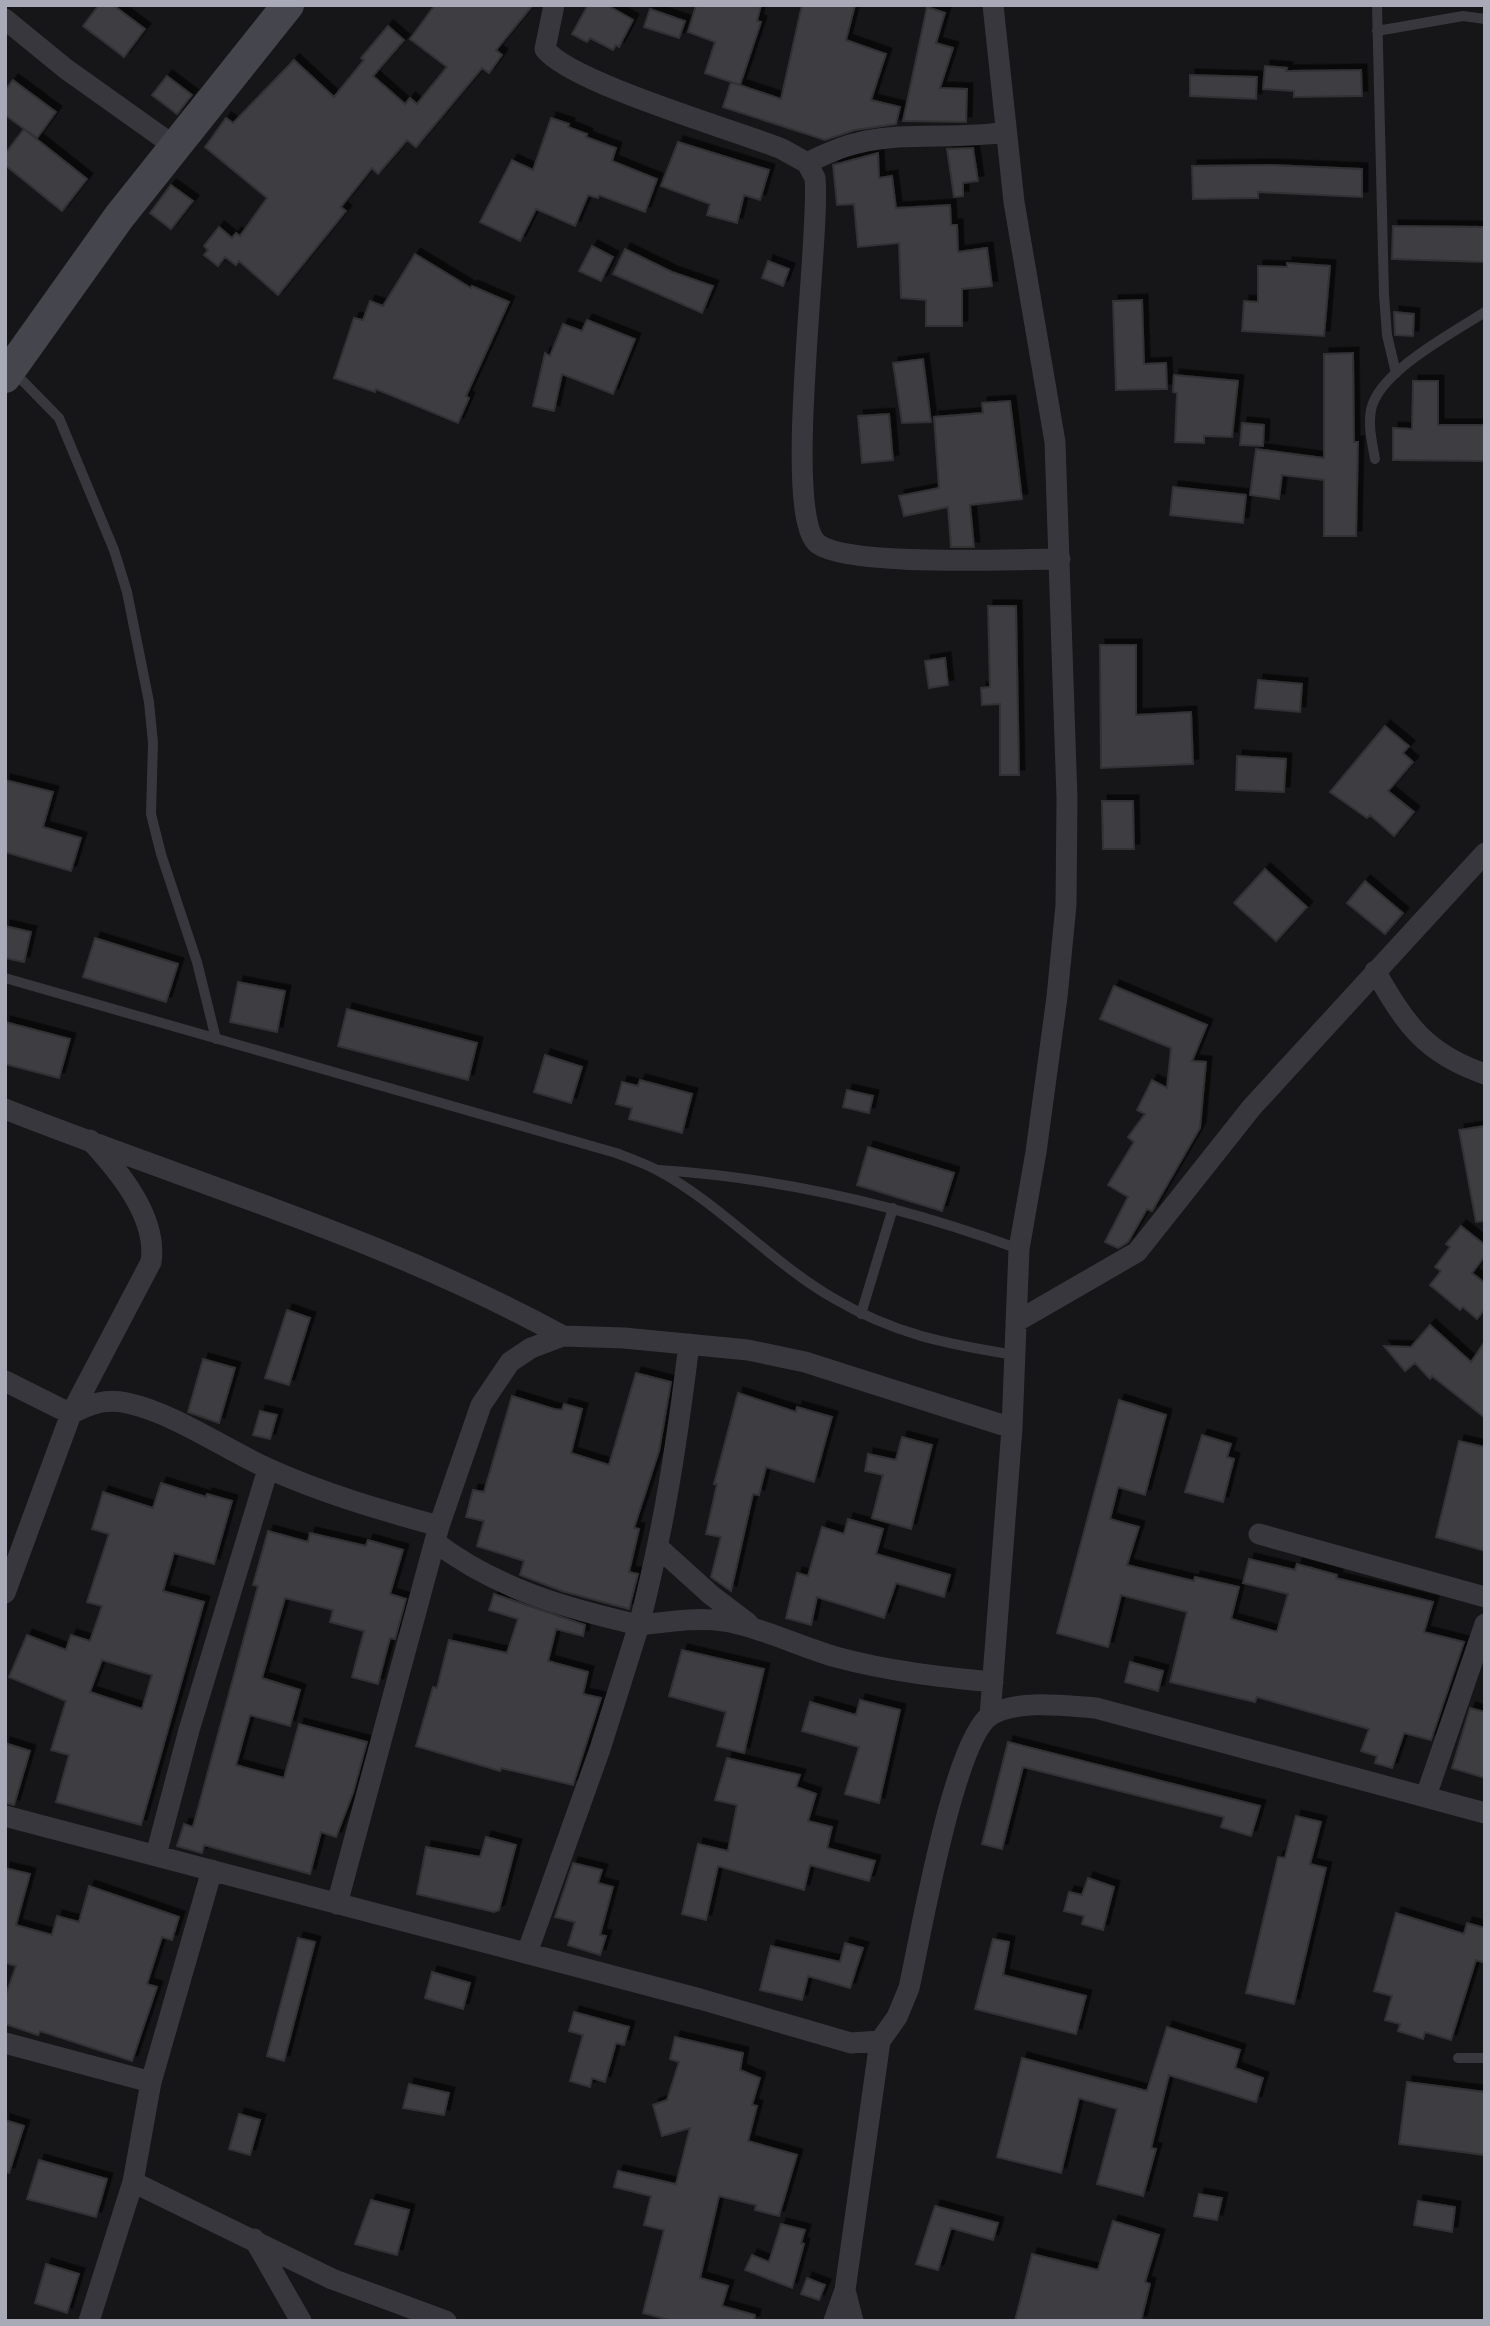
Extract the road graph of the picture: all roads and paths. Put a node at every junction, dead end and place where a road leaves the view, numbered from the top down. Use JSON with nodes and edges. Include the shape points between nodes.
{"nodes":[{"id":1,"x":288,"y":5,"type":"edge"},
{"id":2,"x":554,"y":5,"type":"edge"},
{"id":3,"x":993,"y":5,"type":"edge"},
{"id":4,"x":1377,"y":5,"type":"edge"},
{"id":5,"x":1443,"y":5,"type":"edge"},
{"id":6,"x":1444,"y":18,"type":"junction"},
{"id":7,"x":5,"y":19,"type":"edge"},
{"id":8,"x":1485,"y":19,"type":"edge"},
{"id":9,"x":1377,"y":31,"type":"junction"},
{"id":10,"x":1006,"y":132,"type":"junction"},
{"id":11,"x":177,"y":148,"type":"junction"},
{"id":12,"x":807,"y":163,"type":"junction"},
{"id":13,"x":1485,"y":312,"type":"edge"},
{"id":14,"x":7,"y":370,"type":"edge"},
{"id":15,"x":1396,"y":373,"type":"junction"},
{"id":16,"x":1375,"y":458,"type":"dead end"},
{"id":17,"x":1060,"y":559,"type":"junction"},
{"id":18,"x":1485,"y":853,"type":"edge"},
{"id":19,"x":1375,"y":971,"type":"junction"},
{"id":20,"x":5,"y":978,"type":"edge"},
{"id":21,"x":216,"y":1039,"type":"junction"},
{"id":22,"x":1485,"y":1074,"type":"edge"},
{"id":23,"x":5,"y":1109,"type":"edge"},
{"id":24,"x":88,"y":1139,"type":"junction"},
{"id":25,"x":656,"y":1170,"type":"junction"},
{"id":26,"x":892,"y":1208,"type":"junction"},
{"id":27,"x":1018,"y":1250,"type":"junction"},
{"id":28,"x":861,"y":1314,"type":"junction"},
{"id":29,"x":1016,"y":1322,"type":"junction"},
{"id":30,"x":563,"y":1336,"type":"junction"},
{"id":31,"x":689,"y":1344,"type":"junction"},
{"id":32,"x":1015,"y":1355,"type":"junction"},
{"id":33,"x":5,"y":1381,"type":"edge"},
{"id":34,"x":71,"y":1414,"type":"junction"},
{"id":35,"x":1012,"y":1428,"type":"junction"},
{"id":36,"x":268,"y":1469,"type":"junction"},
{"id":37,"x":437,"y":1534,"type":"junction"},
{"id":38,"x":1259,"y":1534,"type":"dead end"},
{"id":39,"x":659,"y":1548,"type":"junction"},
{"id":40,"x":7,"y":1583,"type":"edge"},
{"id":41,"x":1485,"y":1597,"type":"edge"},
{"id":42,"x":1485,"y":1624,"type":"edge"},
{"id":43,"x":639,"y":1625,"type":"junction"},
{"id":44,"x":756,"y":1629,"type":"junction"},
{"id":45,"x":993,"y":1682,"type":"junction"},
{"id":46,"x":990,"y":1716,"type":"junction"},
{"id":47,"x":1426,"y":1796,"type":"junction"},
{"id":48,"x":1485,"y":1813,"type":"edge"},
{"id":49,"x":5,"y":1816,"type":"edge"},
{"id":50,"x":156,"y":1855,"type":"junction"},
{"id":51,"x":212,"y":1870,"type":"junction"},
{"id":52,"x":337,"y":1904,"type":"junction"},
{"id":53,"x":527,"y":1953,"type":"junction"},
{"id":54,"x":880,"y":2041,"type":"junction"},
{"id":55,"x":5,"y":2043,"type":"edge"},
{"id":56,"x":1458,"y":2058,"type":"dead end"},
{"id":57,"x":1485,"y":2058,"type":"edge"},
{"id":58,"x":151,"y":2082,"type":"junction"},
{"id":59,"x":133,"y":2182,"type":"junction"},
{"id":60,"x":254,"y":2239,"type":"junction"},
{"id":61,"x":845,"y":2290,"type":"junction"},
{"id":62,"x":89,"y":2321,"type":"edge"},
{"id":63,"x":301,"y":2321,"type":"edge"},
{"id":64,"x":446,"y":2321,"type":"edge"},
{"id":65,"x":834,"y":2321,"type":"edge"},
{"id":66,"x":853,"y":2321,"type":"edge"}],
"edges":[{"from":1,"to":11,"type":"main road"},
{"from":2,"to":12,"type":"street","via":[[545,49],[551,58],[597,82],[782,149]]},
{"from":3,"to":10,"type":"street"},
{"from":4,"to":9,"type":"lane"},
{"from":5,"to":6,"type":"lane"},
{"from":6,"to":8,"type":"lane"},
{"from":6,"to":9,"type":"lane"},
{"from":7,"to":11,"type":"street"},
{"from":9,"to":15,"type":"lane","via":[[1384,295]]},
{"from":10,"to":12,"type":"street","via":[[871,140]]},
{"from":10,"to":17,"type":"street","via":[[1055,442]]},
{"from":11,"to":14,"type":"main road","via":[[119,217]]},
{"from":12,"to":17,"type":"street","via":[[816,178],[817,195],[803,379],[804,498],[811,536],[824,547],[872,556]]},
{"from":13,"to":15,"type":"lane"},
{"from":14,"to":21,"type":"lane","via":[[59,418],[121,571],[149,702],[151,814]]},
{"from":15,"to":16,"type":"lane","via":[[1371,407]]},
{"from":17,"to":27,"type":"street","via":[[1066,905],[1036,1152]]},
{"from":18,"to":19,"type":"street"},
{"from":19,"to":22,"type":"street","via":[[1405,1022],[1433,1049]]},
{"from":19,"to":29,"type":"street","via":[[1252,1107],[1137,1252]]},
{"from":20,"to":21,"type":"lane"},
{"from":21,"to":25,"type":"lane","via":[[573,1139]]},
{"from":23,"to":24,"type":"street"},
{"from":24,"to":30,"type":"street","via":[[404,1261]]},
{"from":24,"to":34,"type":"street","via":[[118,1173],[139,1207],[154,1245],[140,1286]]},
{"from":25,"to":26,"type":"lane","via":[[787,1183]]},
{"from":25,"to":28,"type":"lane","via":[[830,1297]]},
{"from":26,"to":27,"type":"lane"},
{"from":26,"to":28,"type":"lane"},
{"from":27,"to":29,"type":"street"},
{"from":28,"to":32,"type":"lane","via":[[911,1335]]},
{"from":29,"to":32,"type":"street"},
{"from":30,"to":31,"type":"street"},
{"from":30,"to":37,"type":"street","via":[[531,1348],[510,1362],[498,1378],[481,1405]]},
{"from":31,"to":35,"type":"street","via":[[805,1362]]},
{"from":31,"to":39,"type":"street","via":[[675,1465]]},
{"from":32,"to":35,"type":"street"},
{"from":33,"to":34,"type":"street"},
{"from":34,"to":36,"type":"street","via":[[105,1401],[127,1403]]},
{"from":34,"to":40,"type":"street"},
{"from":35,"to":45,"type":"street"},
{"from":36,"to":37,"type":"street"},
{"from":36,"to":50,"type":"street"},
{"from":37,"to":43,"type":"street","via":[[505,1586],[543,1601]]},
{"from":37,"to":52,"type":"street"},
{"from":38,"to":41,"type":"street"},
{"from":39,"to":43,"type":"street"},
{"from":39,"to":44,"type":"street"},
{"from":42,"to":47,"type":"street"},
{"from":43,"to":44,"type":"street","via":[[684,1619]]},
{"from":43,"to":53,"type":"street"},
{"from":44,"to":45,"type":"street","via":[[884,1668]]},
{"from":45,"to":46,"type":"street"},
{"from":46,"to":47,"type":"street","via":[[1034,1704],[1096,1708]]},
{"from":46,"to":54,"type":"street","via":[[969,1744],[909,1988]]},
{"from":47,"to":48,"type":"street"},
{"from":49,"to":50,"type":"street"},
{"from":50,"to":51,"type":"street"},
{"from":51,"to":52,"type":"street"},
{"from":51,"to":58,"type":"street"},
{"from":52,"to":53,"type":"street"},
{"from":53,"to":54,"type":"street","via":[[851,2043]]},
{"from":54,"to":61,"type":"street"},
{"from":55,"to":58,"type":"street"},
{"from":56,"to":57,"type":"lane"},
{"from":58,"to":59,"type":"street"},
{"from":59,"to":60,"type":"street"},
{"from":59,"to":62,"type":"street"},
{"from":60,"to":63,"type":"street"},
{"from":60,"to":64,"type":"street","via":[[332,2279]]},
{"from":61,"to":65,"type":"street"},
{"from":61,"to":66,"type":"street"}]}
